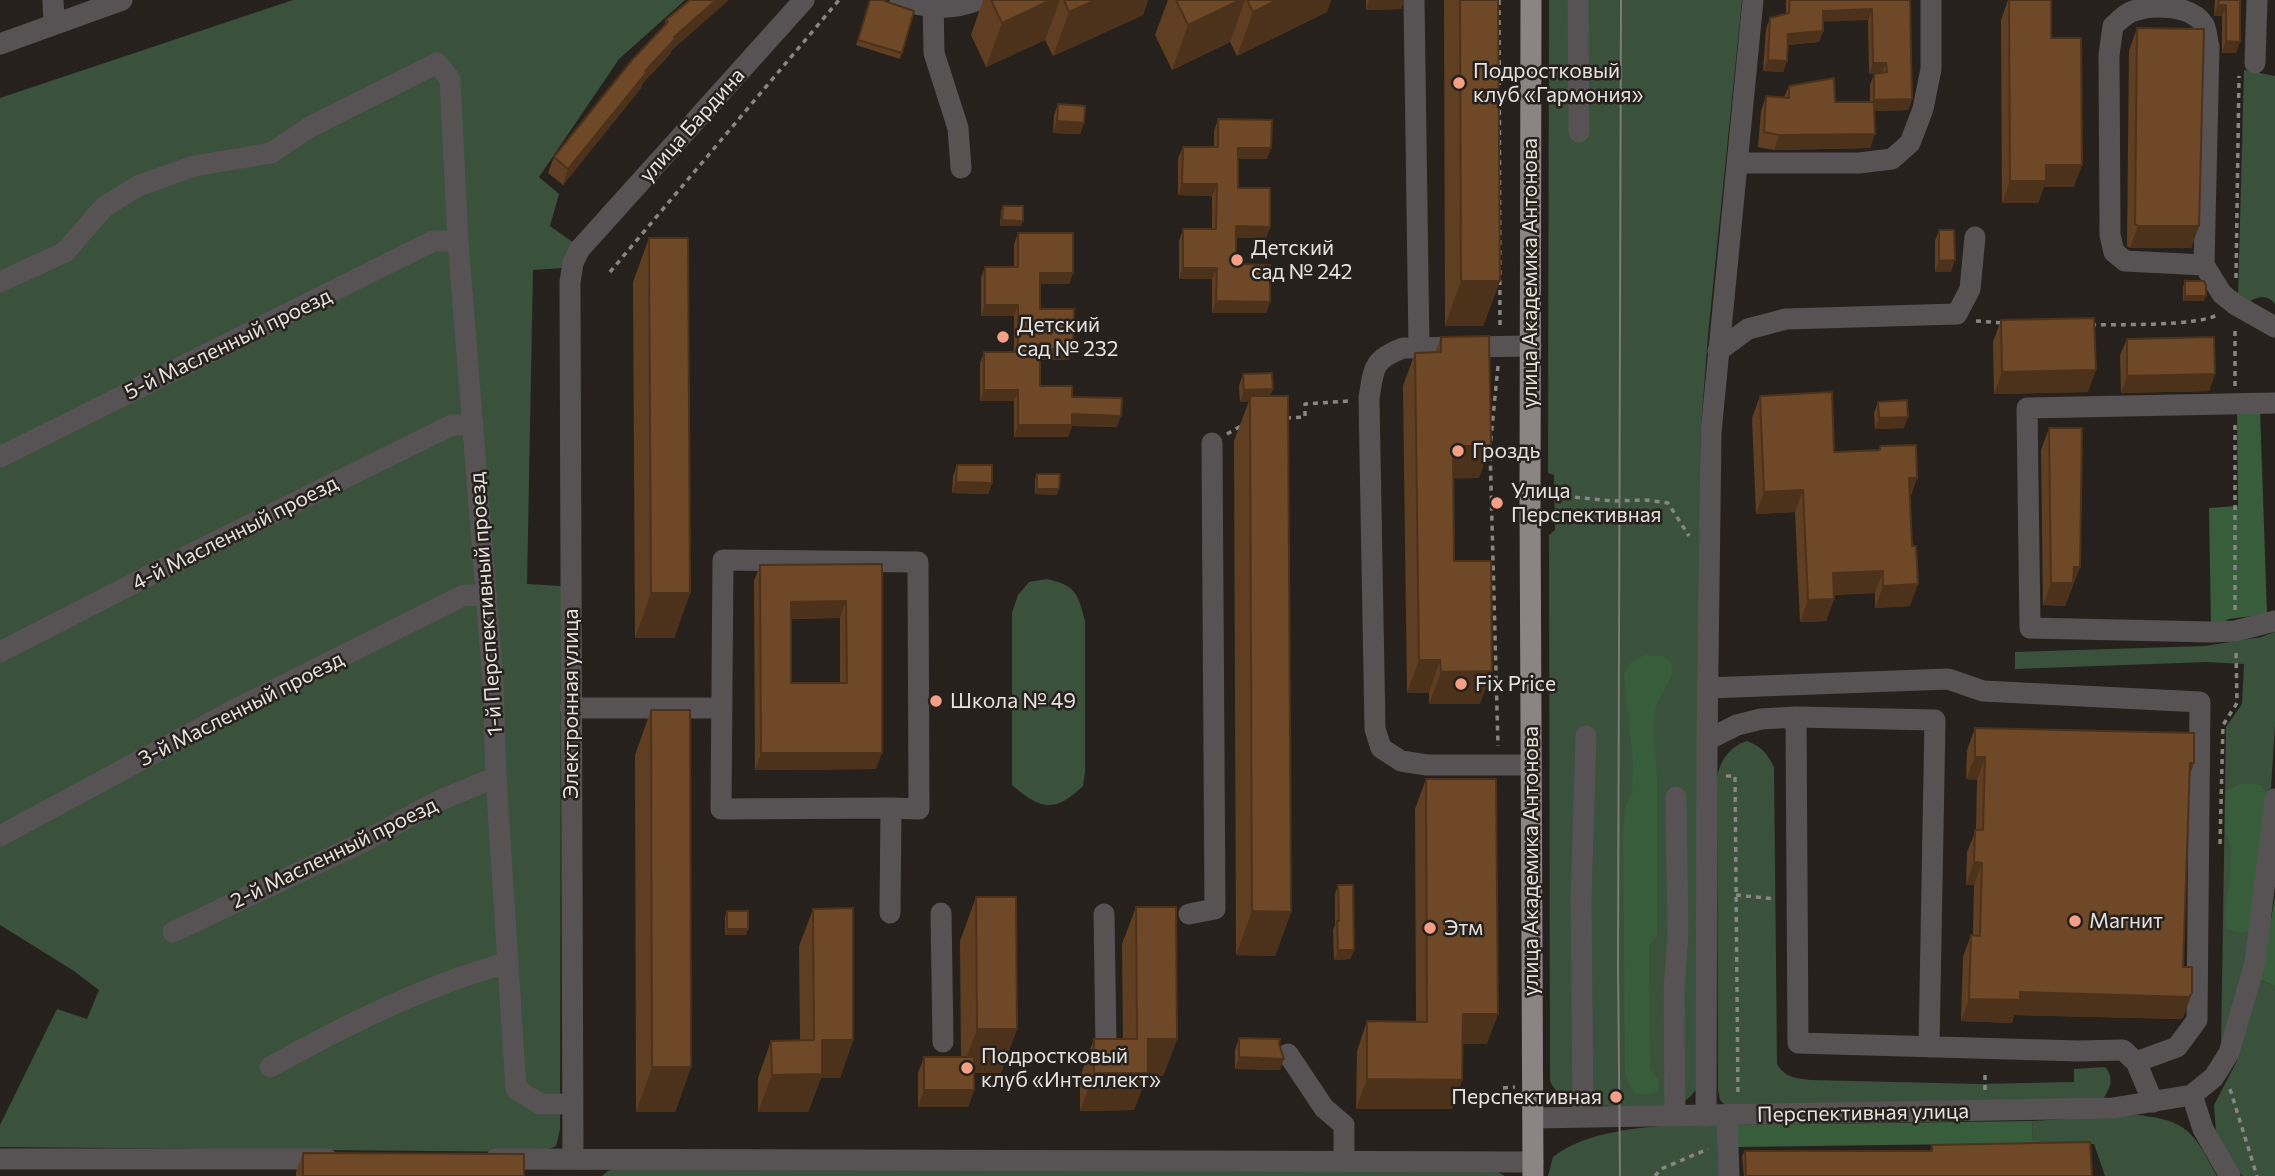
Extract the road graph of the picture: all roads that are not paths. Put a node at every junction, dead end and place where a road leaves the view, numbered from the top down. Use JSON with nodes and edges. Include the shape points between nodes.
{"nodes":[{"id":1,"x":54,"y":0,"type":"edge"},
{"id":2,"x":122,"y":0,"type":"edge"},
{"id":3,"x":804,"y":0,"type":"edge"},
{"id":4,"x":900,"y":0,"type":"edge"},
{"id":5,"x":978,"y":0,"type":"edge"},
{"id":6,"x":1414,"y":0,"type":"edge"},
{"id":7,"x":1531,"y":0,"type":"edge"},
{"id":8,"x":1578,"y":0,"type":"edge"},
{"id":9,"x":1753,"y":0,"type":"edge"},
{"id":10,"x":1931,"y":0,"type":"edge"},
{"id":11,"x":2257,"y":0,"type":"edge"},
{"id":12,"x":933,"y":4,"type":"edge"},
{"id":13,"x":54,"y":25,"type":"junction"},
{"id":14,"x":0,"y":44,"type":"edge"},
{"id":15,"x":2247,"y":64,"type":"road end"},
{"id":16,"x":1579,"y":132,"type":"dead end"},
{"id":17,"x":1737,"y":163,"type":"junction"},
{"id":18,"x":961,"y":169,"type":"dead end"},
{"id":19,"x":1975,"y":237,"type":"dead end"},
{"id":20,"x":458,"y":241,"type":"junction"},
{"id":21,"x":579,"y":250,"type":"joint"},
{"id":22,"x":2204,"y":265,"type":"junction"},
{"id":23,"x":0,"y":282,"type":"edge"},
{"id":24,"x":2275,"y":327,"type":"edge"},
{"id":25,"x":1531,"y":346,"type":"junction"},
{"id":26,"x":1419,"y":347,"type":"junction"},
{"id":27,"x":1718,"y":351,"type":"junction"},
{"id":28,"x":2275,"y":403,"type":"edge"},
{"id":29,"x":473,"y":425,"type":"junction"},
{"id":30,"x":1212,"y":443,"type":"road end"},
{"id":31,"x":0,"y":457,"type":"edge"},
{"id":32,"x":487,"y":596,"type":"junction"},
{"id":33,"x":2275,"y":621,"type":"edge"},
{"id":34,"x":0,"y":652,"type":"edge"},
{"id":35,"x":1707,"y":688,"type":"junction"},
{"id":36,"x":570,"y":708,"type":"junction"},
{"id":37,"x":722,"y":708,"type":"junction"},
{"id":38,"x":1796,"y":717,"type":"junction"},
{"id":39,"x":1586,"y":736,"type":"dead end"},
{"id":40,"x":1707,"y":740,"type":"junction"},
{"id":41,"x":1530,"y":765,"type":"junction"},
{"id":42,"x":496,"y":776,"type":"junction"},
{"id":43,"x":1676,"y":797,"type":"dead end"},
{"id":44,"x":2275,"y":799,"type":"edge"},
{"id":45,"x":891,"y":808,"type":"junction"},
{"id":46,"x":0,"y":836,"type":"edge"},
{"id":47,"x":890,"y":913,"type":"dead end"},
{"id":48,"x":941,"y":913,"type":"dead end"},
{"id":49,"x":1104,"y":914,"type":"dead end"},
{"id":50,"x":1189,"y":914,"type":"dead end"},
{"id":51,"x":173,"y":932,"type":"dead end"},
{"id":52,"x":507,"y":963,"type":"junction"},
{"id":53,"x":943,"y":1042,"type":"dead end"},
{"id":54,"x":1106,"y":1046,"type":"edge"},
{"id":55,"x":1929,"y":1048,"type":"junction"},
{"id":56,"x":1288,"y":1054,"type":"dead end"},
{"id":57,"x":2136,"y":1062,"type":"junction"},
{"id":58,"x":270,"y":1067,"type":"dead end"},
{"id":59,"x":2193,"y":1095,"type":"junction"},
{"id":60,"x":2153,"y":1102,"type":"junction"},
{"id":61,"x":572,"y":1104,"type":"junction"},
{"id":62,"x":1675,"y":1116,"type":"junction"},
{"id":63,"x":1716,"y":1116,"type":"junction"},
{"id":64,"x":1583,"y":1117,"type":"junction"},
{"id":65,"x":1532,"y":1118,"type":"junction"},
{"id":66,"x":0,"y":1159,"type":"edge"},
{"id":67,"x":341,"y":1159,"type":"edge"},
{"id":68,"x":477,"y":1159,"type":"edge"},
{"id":69,"x":1344,"y":1161,"type":"junction"},
{"id":70,"x":585,"y":1164,"type":"edge"},
{"id":71,"x":1533,"y":1169,"type":"edge"},
{"id":72,"x":1729,"y":1176,"type":"edge"},
{"id":73,"x":2230,"y":1176,"type":"edge"}],
"edges":[{"from":1,"to":13,"type":"street"},
{"from":2,"to":13,"type":"street"},
{"from":3,"to":21,"type":"street","name":"улица Бардина"},
{"from":4,"to":12,"type":"street"},
{"from":5,"to":12,"type":"street","via":[[964,6]]},
{"from":6,"to":26,"type":"street"},
{"from":7,"to":25,"type":"main road","name":"улица Академика Антонова"},
{"from":8,"to":16,"type":"street"},
{"from":9,"to":17,"type":"street"},
{"from":10,"to":17,"type":"street","via":[[1931,69],[1923,109],[1910,143],[1892,159]]},
{"from":11,"to":15,"type":"street"},
{"from":12,"to":18,"type":"street","via":[[934,53],[958,128]]},
{"from":13,"to":14,"type":"street"},
{"from":17,"to":27,"type":"street"},
{"from":19,"to":27,"type":"street","via":[[1970,289],[1956,314],[1786,319],[1748,329]]},
{"from":20,"to":23,"type":"street","name":"1-й Перспективный проезд","via":[[450,79],[437,62],[310,127],[271,153],[194,166],[138,186],[104,207],[65,252]]},
{"from":20,"to":29,"type":"street","name":"1-й Перспективный проезд"},
{"from":20,"to":31,"type":"street","name":"5-й Масленный проезд","via":[[433,241]]},
{"from":21,"to":36,"type":"street","name":"Электронная улица","via":[[570,282]]},
{"from":22,"to":22,"type":"street","via":[[2205,27],[2185,11],[2164,8],[2129,13],[2113,26],[2109,55],[2110,235],[2114,252],[2125,261]]},
{"from":22,"to":24,"type":"street","via":[[2222,294]]},
{"from":25,"to":26,"type":"street"},
{"from":25,"to":41,"type":"main road","name":"улица Академика Антонова"},
{"from":26,"to":41,"type":"street","via":[[1387,354],[1374,368],[1368,398],[1375,729],[1381,748],[1401,761]]},
{"from":27,"to":35,"type":"street"},
{"from":28,"to":33,"type":"street","via":[[2027,408],[2030,628],[2235,631]]},
{"from":29,"to":32,"type":"street","name":"1-й Перспективный проезд"},
{"from":29,"to":34,"type":"street","name":"4-й Масленный проезд","via":[[452,425]]},
{"from":30,"to":50,"type":"street","via":[[1215,909]]},
{"from":32,"to":42,"type":"street","name":"1-й Перспективный проезд"},
{"from":32,"to":46,"type":"street","name":"3-й Масленный проезд","via":[[464,595],[230,712]]},
{"from":35,"to":40,"type":"street"},
{"from":35,"to":57,"type":"street","via":[[1948,679],[1983,691],[2200,702],[2197,1020],[2178,1047]]},
{"from":36,"to":37,"type":"street"},
{"from":36,"to":61,"type":"street","name":"Электронная улица"},
{"from":37,"to":45,"type":"street","via":[[721,808]]},
{"from":37,"to":45,"type":"street","via":[[723,560],[918,562],[919,809]]},
{"from":38,"to":40,"type":"street","via":[[1737,725]]},
{"from":38,"to":55,"type":"street","via":[[1798,1043]]},
{"from":38,"to":55,"type":"street","via":[[1935,720]]},
{"from":39,"to":64,"type":"street","via":[[1581,898]]},
{"from":40,"to":63,"type":"street"},
{"from":41,"to":65,"type":"main road","name":"улица Академика Антонова"},
{"from":42,"to":51,"type":"street","name":"2-й Масленный проезд"},
{"from":42,"to":52,"type":"street","name":"1-й Перспективный проезд"},
{"from":43,"to":62,"type":"street"},
{"from":44,"to":59,"type":"street","via":[[2255,963],[2229,1053],[2214,1077]]},
{"from":45,"to":47,"type":"street"},
{"from":48,"to":53,"type":"street"},
{"from":49,"to":54,"type":"street"},
{"from":52,"to":58,"type":"street","via":[[407,997]]},
{"from":52,"to":61,"type":"street","name":"1-й Перспективный проезд","via":[[516,1089],[540,1104]]},
{"from":55,"to":57,"type":"street","via":[[2123,1050]]},
{"from":56,"to":69,"type":"street","via":[[1324,1108],[1344,1125]]},
{"from":57,"to":60,"type":"street"},
{"from":59,"to":60,"type":"street","name":"Перспективная улица"},
{"from":59,"to":73,"type":"street","via":[[2203,1129]]},
{"from":60,"to":63,"type":"street","name":"Перспективная улица","via":[[2113,1108]]},
{"from":61,"to":70,"type":"street","name":"Электронная улица"},
{"from":62,"to":63,"type":"street","name":"Перспективная улица"},
{"from":62,"to":64,"type":"street","name":"Перспективная улица"},
{"from":63,"to":72,"type":"street","via":[[1728,1142]]},
{"from":64,"to":65,"type":"street","name":"Перспективная улица"},
{"from":65,"to":71,"type":"main road","name":"улица Академика Антонова"},
{"from":66,"to":67,"type":"street"},
{"from":68,"to":70,"type":"street"},
{"from":69,"to":70,"type":"street"},
{"from":69,"to":71,"type":"street"}]}
